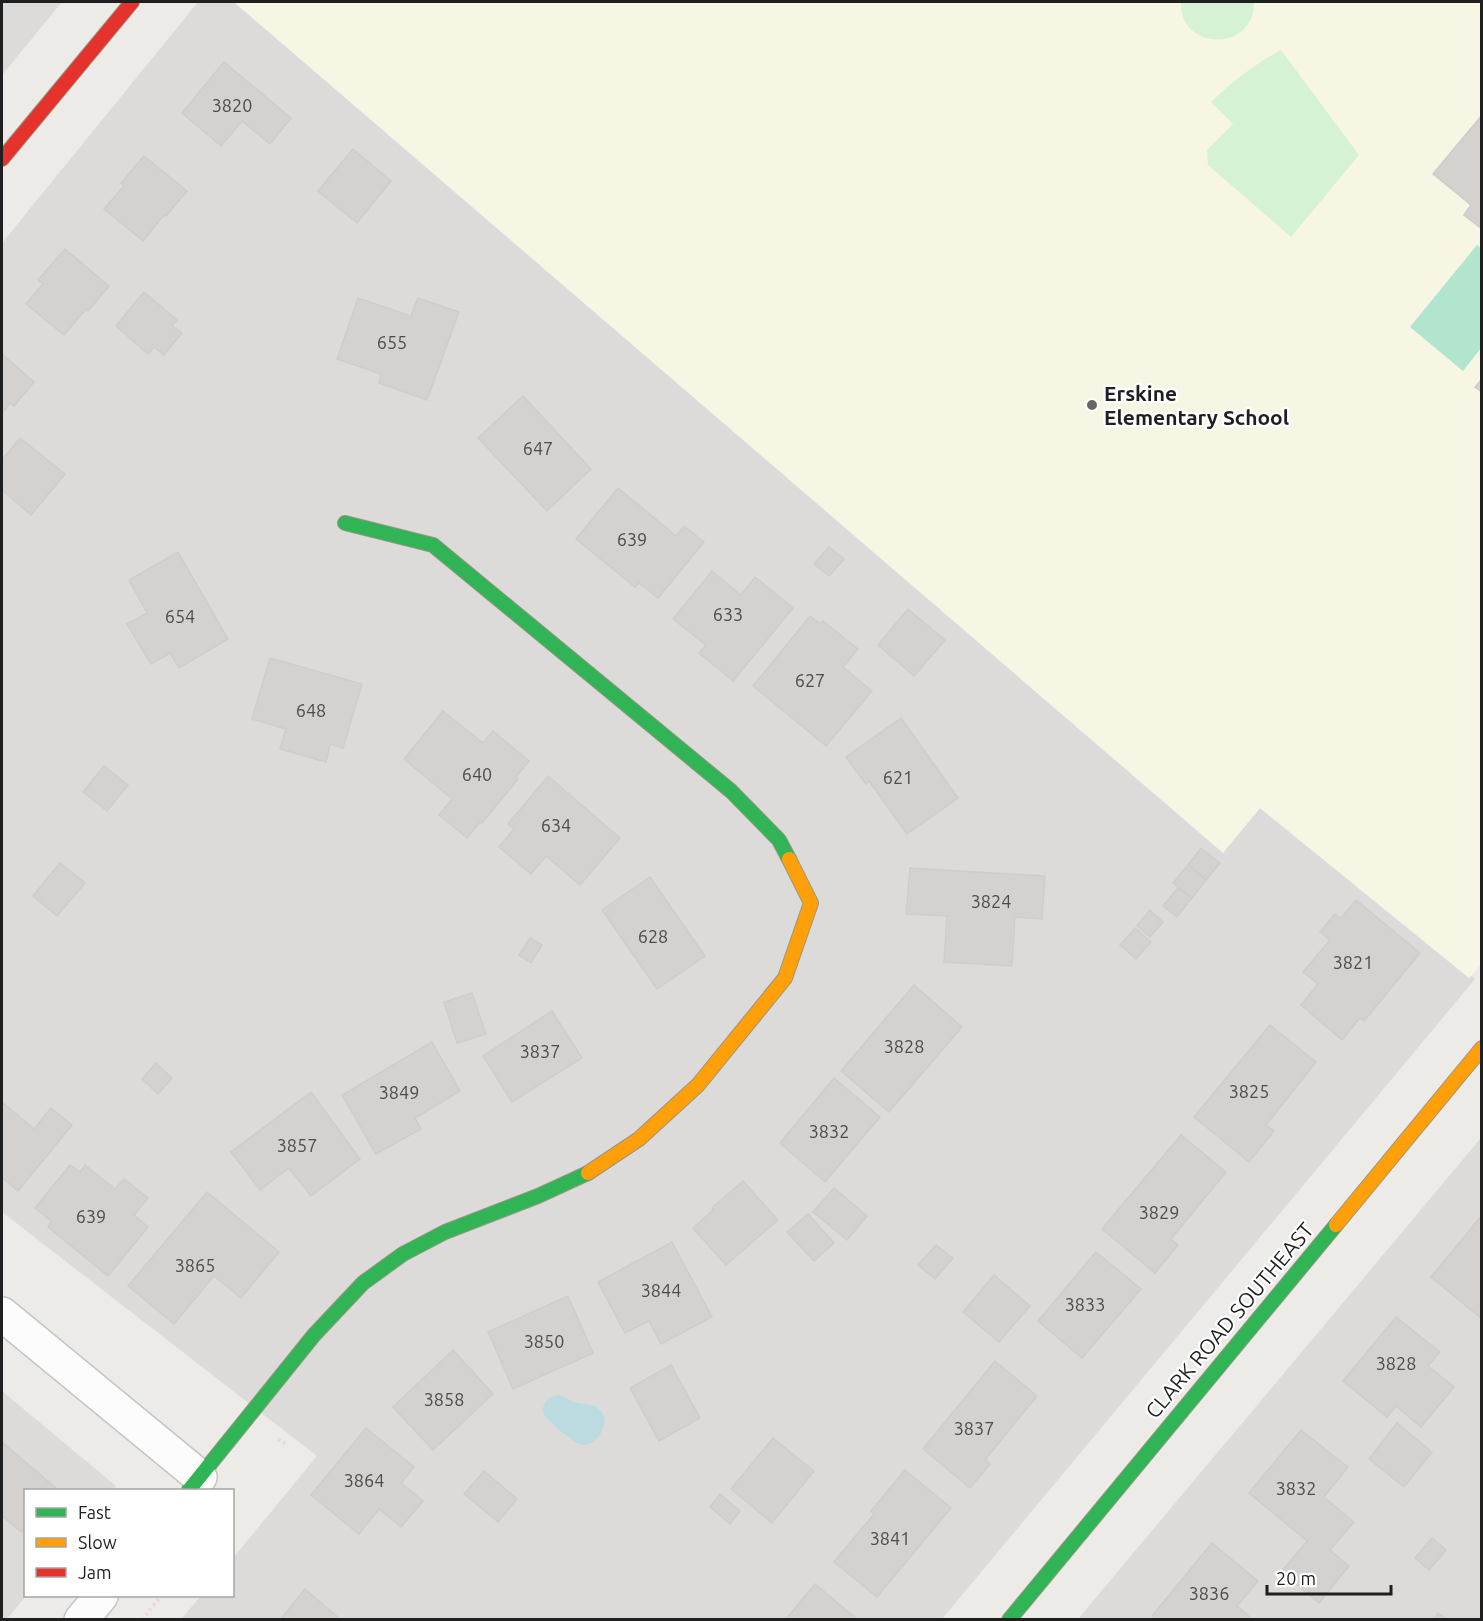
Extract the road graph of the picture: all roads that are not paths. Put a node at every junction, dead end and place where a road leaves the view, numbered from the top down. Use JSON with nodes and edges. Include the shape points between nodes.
{"nodes":[{"id":1,"x":132,"y":2,"type":"edge"},
{"id":2,"x":2,"y":159,"type":"edge"},
{"id":3,"x":345,"y":523,"type":"dead end"},
{"id":4,"x":1482,"y":1048,"type":"edge"},
{"id":5,"x":2,"y":1314,"type":"edge"},
{"id":6,"x":194,"y":1484,"type":"edge"},
{"id":7,"x":100,"y":1597,"type":"edge"},
{"id":8,"x":81,"y":1620,"type":"edge"},
{"id":9,"x":1009,"y":1620,"type":"edge"}],
"edges":[{"from":1,"to":2,"type":"street"},
{"from":3,"to":6,"type":"street","via":[[433,545],[731,790],[779,840],[811,903],[785,978],[698,1085],[639,1139],[590,1172],[446,1232],[402,1254],[363,1283],[314,1335]]},
{"from":4,"to":9,"type":"street","name":"CLARK ROAD SOUTHEAST"},
{"from":5,"to":6,"type":"street"},
{"from":7,"to":8,"type":"street"}]}
